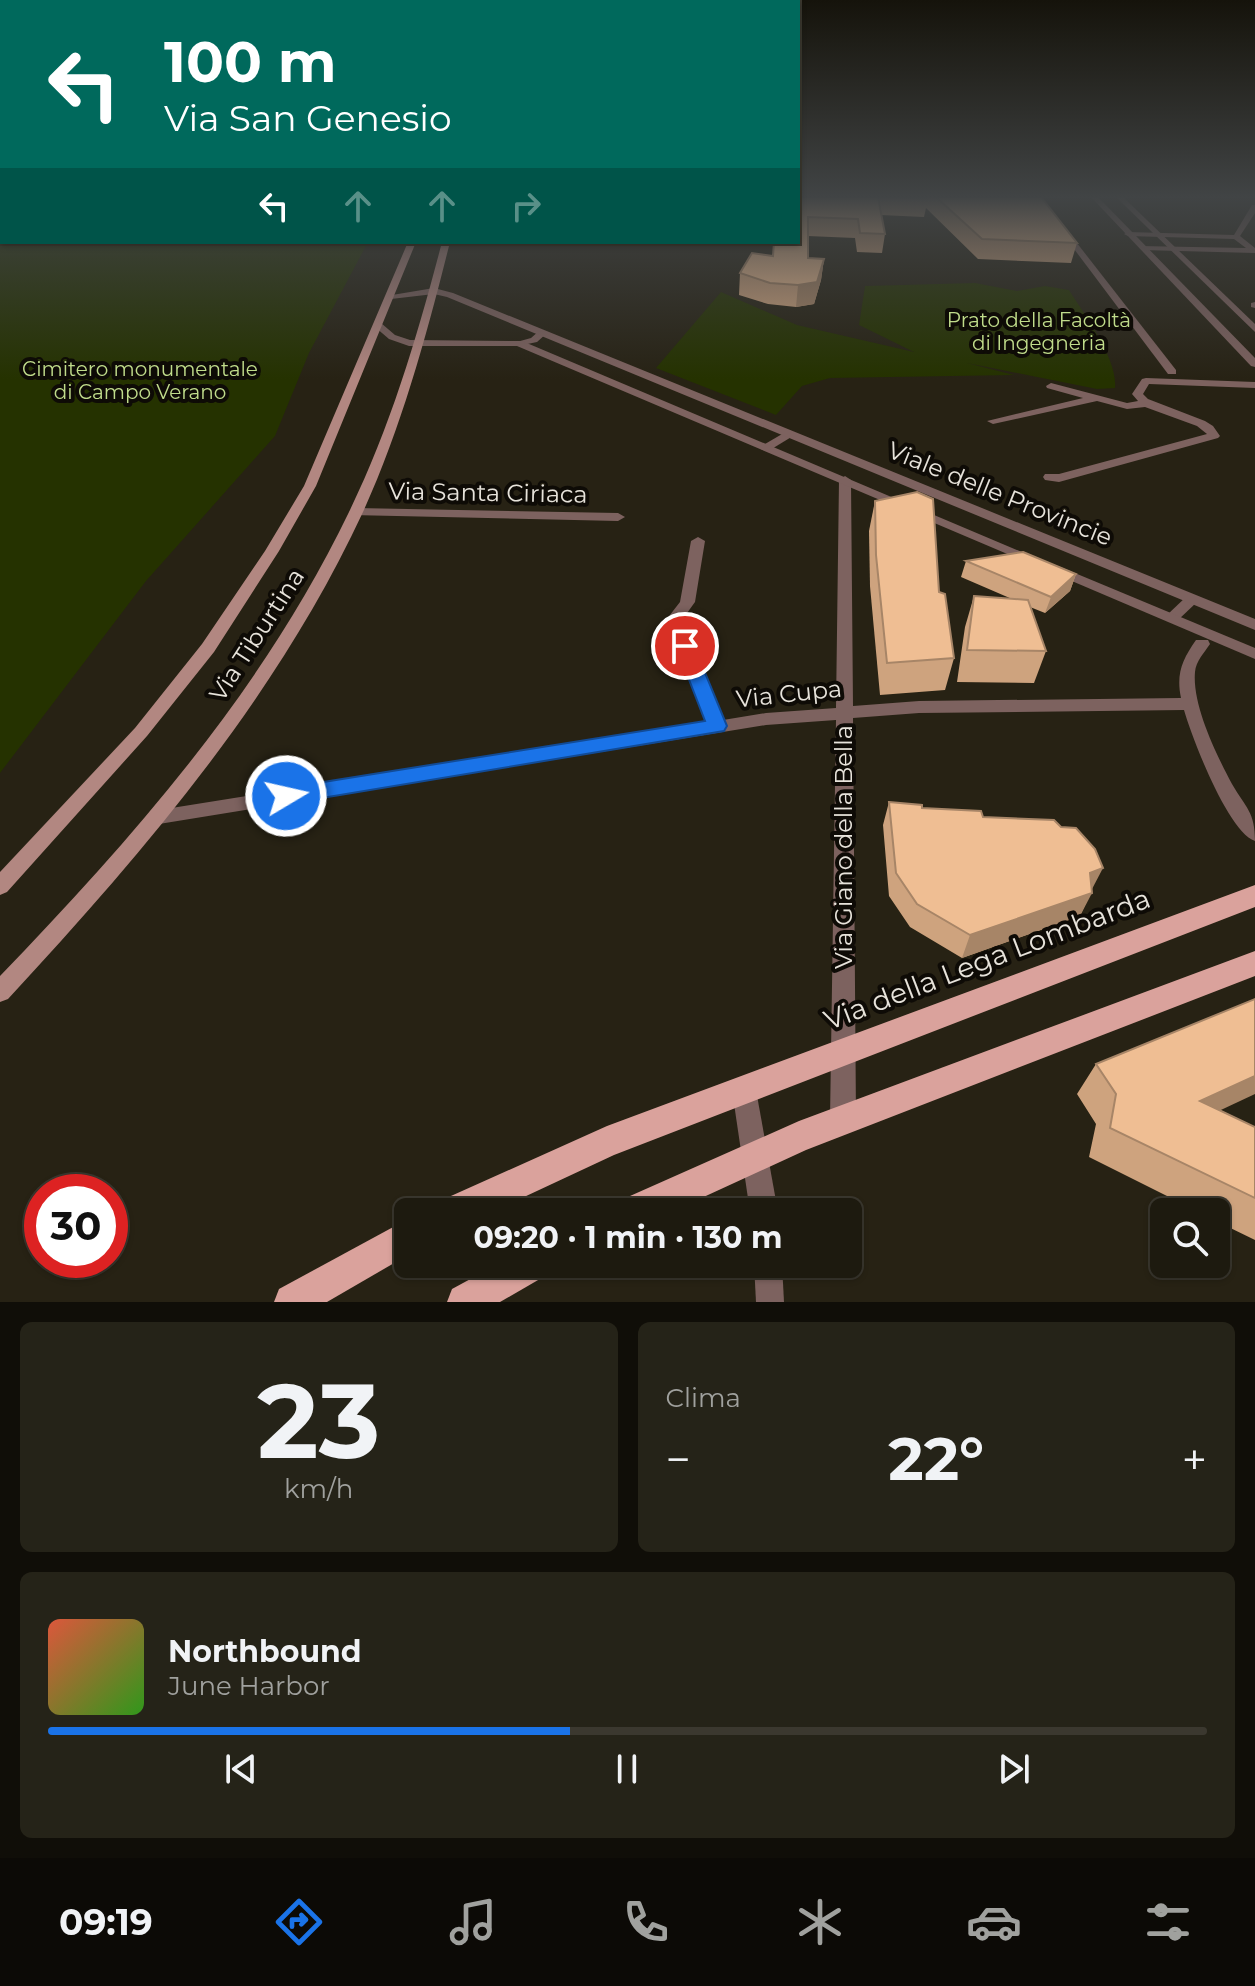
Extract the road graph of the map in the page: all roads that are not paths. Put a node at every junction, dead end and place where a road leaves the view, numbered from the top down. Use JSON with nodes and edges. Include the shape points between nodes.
{"nodes":[{"id":1,"x":406,"y":258,"type":"edge"},
{"id":2,"x":442,"y":258,"type":"edge"},
{"id":3,"x":1085,"y":258,"type":"edge"},
{"id":4,"x":1152,"y":258,"type":"edge"},
{"id":5,"x":1180,"y":258,"type":"edge"},
{"id":6,"x":434,"y":291,"type":"junction"},
{"id":7,"x":391,"y":296,"type":"junction"},
{"id":8,"x":378,"y":325,"type":"junction"},
{"id":9,"x":1255,"y":329,"type":"edge"},
{"id":10,"x":542,"y":333,"type":"junction"},
{"id":11,"x":416,"y":343,"type":"junction"},
{"id":12,"x":518,"y":343,"type":"junction"},
{"id":13,"x":1255,"y":364,"type":"edge"},
{"id":14,"x":1172,"y":372,"type":"dead end"},
{"id":15,"x":1255,"y":385,"type":"edge"},
{"id":16,"x":1051,"y":386,"type":"dead end"},
{"id":17,"x":1097,"y":398,"type":"junction"},
{"id":18,"x":1145,"y":404,"type":"junction"},
{"id":19,"x":993,"y":421,"type":"dead end"},
{"id":20,"x":789,"y":434,"type":"junction"},
{"id":21,"x":766,"y":447,"type":"junction"},
{"id":22,"x":1049,"y":477,"type":"dead end"},
{"id":23,"x":845,"y":480,"type":"junction"},
{"id":24,"x":356,"y":512,"type":"junction"},
{"id":25,"x":618,"y":517,"type":"dead end"},
{"id":26,"x":698,"y":541,"type":"dead end"},
{"id":27,"x":1192,"y":599,"type":"junction"},
{"id":28,"x":1172,"y":618,"type":"junction"},
{"id":29,"x":1255,"y":625,"type":"edge"},
{"id":30,"x":1202,"y":644,"type":"dead end"},
{"id":31,"x":1255,"y":654,"type":"edge"},
{"id":32,"x":1192,"y":704,"type":"junction"},
{"id":33,"x":844,"y":712,"type":"junction"},
{"id":34,"x":717,"y":726,"type":"junction"},
{"id":35,"x":159,"y":817,"type":"junction"},
{"id":36,"x":1255,"y":833,"type":"edge"},
{"id":37,"x":0,"y":886,"type":"edge"},
{"id":38,"x":1255,"y":896,"type":"edge"},
{"id":39,"x":1255,"y":963,"type":"edge"},
{"id":40,"x":0,"y":992,"type":"edge"},
{"id":41,"x":843,"y":1052,"type":"junction"},
{"id":42,"x":744,"y":1090,"type":"junction"},
{"id":43,"x":843,"y":1119,"type":"junction"},
{"id":44,"x":756,"y":1156,"type":"junction"},
{"id":45,"x":484,"y":1198,"type":"edge"},
{"id":46,"x":664,"y":1198,"type":"edge"},
{"id":47,"x":762,"y":1198,"type":"edge"},
{"id":48,"x":394,"y":1244,"type":"edge"},
{"id":49,"x":508,"y":1278,"type":"edge"},
{"id":50,"x":769,"y":1278,"type":"edge"},
{"id":51,"x":292,"y":1302,"type":"edge"},
{"id":52,"x":465,"y":1302,"type":"edge"},
{"id":53,"x":770,"y":1302,"type":"edge"}],
"edges":[{"from":1,"to":7,"type":"main road","name":"Via Tiburtina"},
{"from":2,"to":6,"type":"main road","name":"Via Tiburtina"},
{"from":3,"to":14,"type":"street"},
{"from":4,"to":13,"type":"street"},
{"from":5,"to":9,"type":"street"},
{"from":6,"to":7,"type":"street"},
{"from":6,"to":10,"type":"street","name":"Viale delle Provincie"},
{"from":6,"to":11,"type":"main road","name":"Via Tiburtina"},
{"from":7,"to":8,"type":"main road","name":"Via Tiburtina"},
{"from":8,"to":11,"type":"street","via":[[395,339]]},
{"from":8,"to":37,"type":"main road","name":"Via Tiburtina","via":[[299,508],[225,624],[110,768]]},
{"from":10,"to":12,"type":"street"},
{"from":10,"to":20,"type":"street","name":"Viale delle Provincie"},
{"from":11,"to":12,"type":"street"},
{"from":11,"to":24,"type":"main road","name":"Via Tiburtina"},
{"from":12,"to":21,"type":"street","name":"Viale delle Provincie"},
{"from":15,"to":18,"type":"street","via":[[1146,381],[1137,394]]},
{"from":16,"to":17,"type":"street"},
{"from":17,"to":18,"type":"street","via":[[1127,406]]},
{"from":17,"to":19,"type":"street"},
{"from":18,"to":22,"type":"street","via":[[1215,433],[1194,443]]},
{"from":20,"to":21,"type":"street"},
{"from":20,"to":27,"type":"street","name":"Viale delle Provincie"},
{"from":21,"to":23,"type":"street","name":"Viale delle Provincie"},
{"from":23,"to":28,"type":"street","name":"Viale delle Provincie"},
{"from":23,"to":33,"type":"street","name":"Via Giano della Bella"},
{"from":24,"to":25,"type":"street","name":"Via Santa Ciriaca"},
{"from":24,"to":35,"type":"main road","name":"Via Tiburtina","via":[[251,692]]},
{"from":26,"to":34,"type":"street","via":[[687,602],[674,620]]},
{"from":27,"to":28,"type":"street"},
{"from":27,"to":29,"type":"street","name":"Viale delle Provincie"},
{"from":28,"to":31,"type":"street","name":"Viale delle Provincie"},
{"from":30,"to":32,"type":"street","via":[[1187,672]]},
{"from":32,"to":33,"type":"street","name":"Via Cupa","via":[[1053,703]]},
{"from":32,"to":36,"type":"street","via":[[1225,791]]},
{"from":33,"to":34,"type":"street","name":"Via Cupa"},
{"from":33,"to":41,"type":"street","name":"Via Giano della Bella"},
{"from":34,"to":35,"type":"street","name":"Via Cupa"},
{"from":35,"to":40,"type":"main road","name":"Via Tiburtina"},
{"from":38,"to":41,"type":"main road","name":"Via della Lega Lombarda"},
{"from":39,"to":43,"type":"main road"},
{"from":41,"to":42,"type":"main road","name":"Via della Lega Lombarda"},
{"from":41,"to":43,"type":"street","name":"Via Giano della Bella"},
{"from":42,"to":44,"type":"street"},
{"from":42,"to":45,"type":"main road","name":"Via della Lega Lombarda","via":[[566,1159]]},
{"from":43,"to":44,"type":"main road"},
{"from":44,"to":46,"type":"main road"},
{"from":44,"to":47,"type":"street"},
{"from":48,"to":51,"type":"main road"},
{"from":49,"to":52,"type":"main road"},
{"from":50,"to":53,"type":"street"}]}
